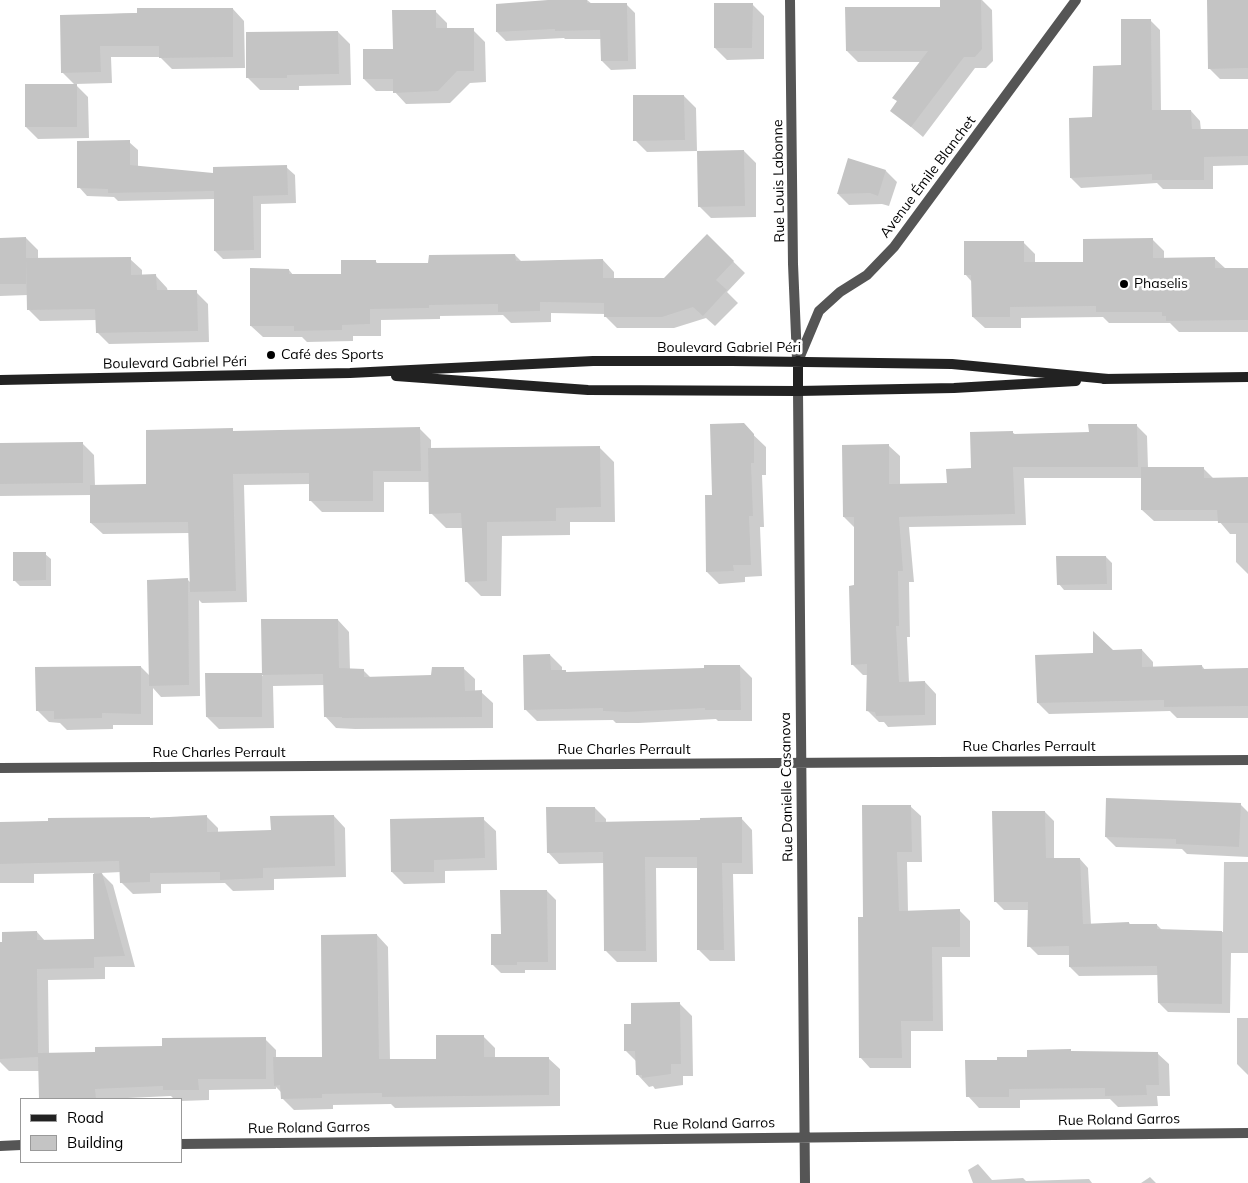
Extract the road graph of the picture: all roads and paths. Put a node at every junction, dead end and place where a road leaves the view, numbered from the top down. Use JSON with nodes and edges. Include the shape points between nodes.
{"nodes":[{"id":1,"x":790,"y":0,"type":"edge"},
{"id":2,"x":1076,"y":0,"type":"edge"},
{"id":3,"x":798,"y":361,"type":"junction"},
{"id":4,"x":350,"y":373,"type":"junction"},
{"id":5,"x":1248,"y":377,"type":"edge"},
{"id":6,"x":1108,"y":379,"type":"junction"},
{"id":7,"x":0,"y":380,"type":"edge"},
{"id":8,"x":798,"y":391,"type":"junction"},
{"id":9,"x":1248,"y":760,"type":"edge"},
{"id":10,"x":800,"y":762,"type":"junction"},
{"id":11,"x":0,"y":768,"type":"edge"},
{"id":12,"x":1248,"y":1133,"type":"edge"},
{"id":13,"x":804,"y":1137,"type":"junction"},
{"id":14,"x":182,"y":1144,"type":"edge"},
{"id":15,"x":20,"y":1145,"type":"edge"},
{"id":16,"x":0,"y":1146,"type":"edge"},
{"id":17,"x":805,"y":1183,"type":"edge"}],
"edges":[{"from":1,"to":3,"type":"street","name":"Rue Louis Labonne"},
{"from":2,"to":3,"type":"street","name":"Avenue Émile Blanchet","via":[[894,247],[867,275],[840,292],[819,311]]},
{"from":3,"to":4,"type":"main road","name":"Boulevard Gabriel Péri","via":[[594,362]]},
{"from":3,"to":6,"type":"main road","name":"Boulevard Gabriel Péri","via":[[952,364]]},
{"from":3,"to":8,"type":"main road"},
{"from":4,"to":7,"type":"main road","name":"Boulevard Gabriel Péri"},
{"from":4,"to":8,"type":"main road","name":"Boulevard Gabriel Péri","via":[[588,390]]},
{"from":5,"to":6,"type":"main road","name":"Boulevard Gabriel Péri"},
{"from":6,"to":8,"type":"main road","name":"Boulevard Gabriel Péri","via":[[954,388]]},
{"from":8,"to":10,"type":"street","name":"Rue Danielle Casanova"},
{"from":9,"to":10,"type":"street","name":"Rue Charles Perrault"},
{"from":10,"to":11,"type":"street","name":"Rue Charles Perrault"},
{"from":10,"to":13,"type":"street","name":"Rue Danielle Casanova"},
{"from":12,"to":13,"type":"street","name":"Rue Roland Garros"},
{"from":13,"to":14,"type":"street","name":"Rue Roland Garros"},
{"from":13,"to":17,"type":"street","name":"Rue Danielle Casanova"},
{"from":15,"to":16,"type":"street"}]}
